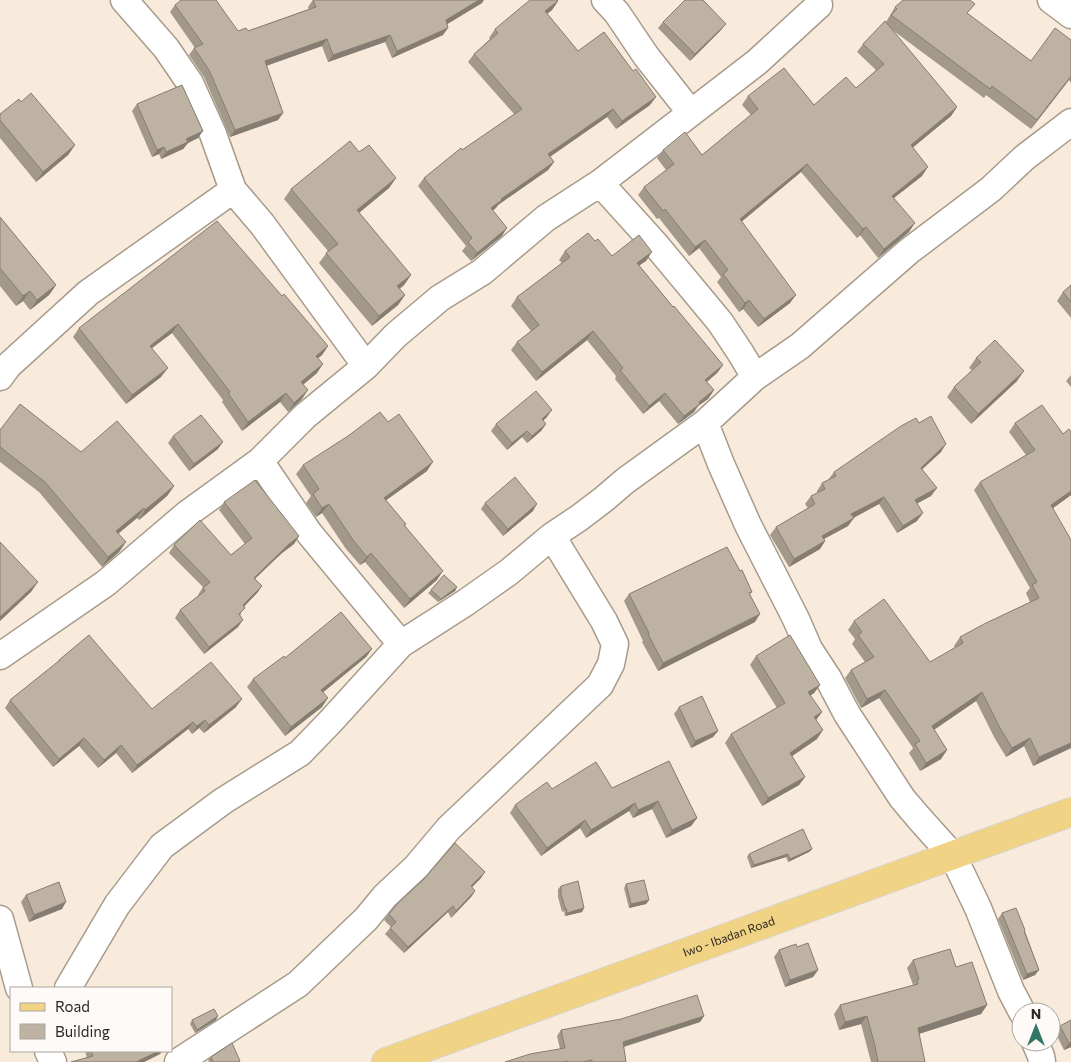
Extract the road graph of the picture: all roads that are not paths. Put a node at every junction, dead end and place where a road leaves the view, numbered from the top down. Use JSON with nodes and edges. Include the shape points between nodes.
{"nodes":[{"id":1,"x":124,"y":0,"type":"edge"},
{"id":2,"x":605,"y":0,"type":"edge"},
{"id":3,"x":1051,"y":0,"type":"edge"},
{"id":4,"x":819,"y":5,"type":"dead end"},
{"id":5,"x":1071,"y":15,"type":"edge"},
{"id":6,"x":691,"y":113,"type":"junction"},
{"id":7,"x":1071,"y":122,"type":"edge"},
{"id":8,"x":600,"y":183,"type":"junction"},
{"id":9,"x":233,"y":190,"type":"junction"},
{"id":10,"x":366,"y":366,"type":"junction"},
{"id":11,"x":0,"y":377,"type":"edge"},
{"id":12,"x":755,"y":377,"type":"junction"},
{"id":13,"x":705,"y":423,"type":"junction"},
{"id":14,"x":260,"y":461,"type":"junction"},
{"id":15,"x":552,"y":536,"type":"junction"},
{"id":16,"x":401,"y":644,"type":"junction"},
{"id":17,"x":0,"y":656,"type":"edge"},
{"id":18,"x":1071,"y":812,"type":"edge"},
{"id":19,"x":953,"y":856,"type":"junction"},
{"id":20,"x":0,"y":919,"type":"edge"},
{"id":21,"x":20,"y":987,"type":"edge"},
{"id":22,"x":69,"y":987,"type":"edge"},
{"id":23,"x":1017,"y":1002,"type":"edge"},
{"id":24,"x":178,"y":1062,"type":"edge"},
{"id":25,"x":386,"y":1062,"type":"edge"}],
"edges":[{"from":1,"to":9,"type":"street","via":[[166,48],[190,83]]},
{"from":2,"to":6,"type":"street"},
{"from":3,"to":5,"type":"street"},
{"from":4,"to":6,"type":"street","via":[[757,62]]},
{"from":6,"to":8,"type":"street"},
{"from":7,"to":12,"type":"street","via":[[1024,158],[991,189],[909,251],[800,346]]},
{"from":8,"to":10,"type":"street","via":[[546,218],[482,272],[440,298],[396,335]]},
{"from":8,"to":12,"type":"street","via":[[656,244],[720,322]]},
{"from":9,"to":10,"type":"street","via":[[262,224]]},
{"from":9,"to":11,"type":"street","via":[[88,293]]},
{"from":10,"to":14,"type":"street","via":[[305,416]]},
{"from":12,"to":13,"type":"street"},
{"from":13,"to":15,"type":"street"},
{"from":13,"to":19,"type":"street","via":[[748,526],[809,649],[902,798]]},
{"from":14,"to":16,"type":"street","via":[[309,534]]},
{"from":14,"to":17,"type":"street","via":[[187,514],[106,583]]},
{"from":15,"to":16,"type":"street","via":[[509,572]]},
{"from":15,"to":24,"type":"street","via":[[615,644],[611,664],[600,685],[449,828],[366,919],[298,984]]},
{"from":16,"to":22,"type":"street","via":[[300,753],[223,801],[162,846],[117,905]]},
{"from":18,"to":19,"type":"main road","name":"Iwo - Ibadan Road"},
{"from":19,"to":23,"type":"street"},
{"from":19,"to":25,"type":"main road","name":"Iwo - Ibadan Road"},
{"from":20,"to":21,"type":"street"}]}
